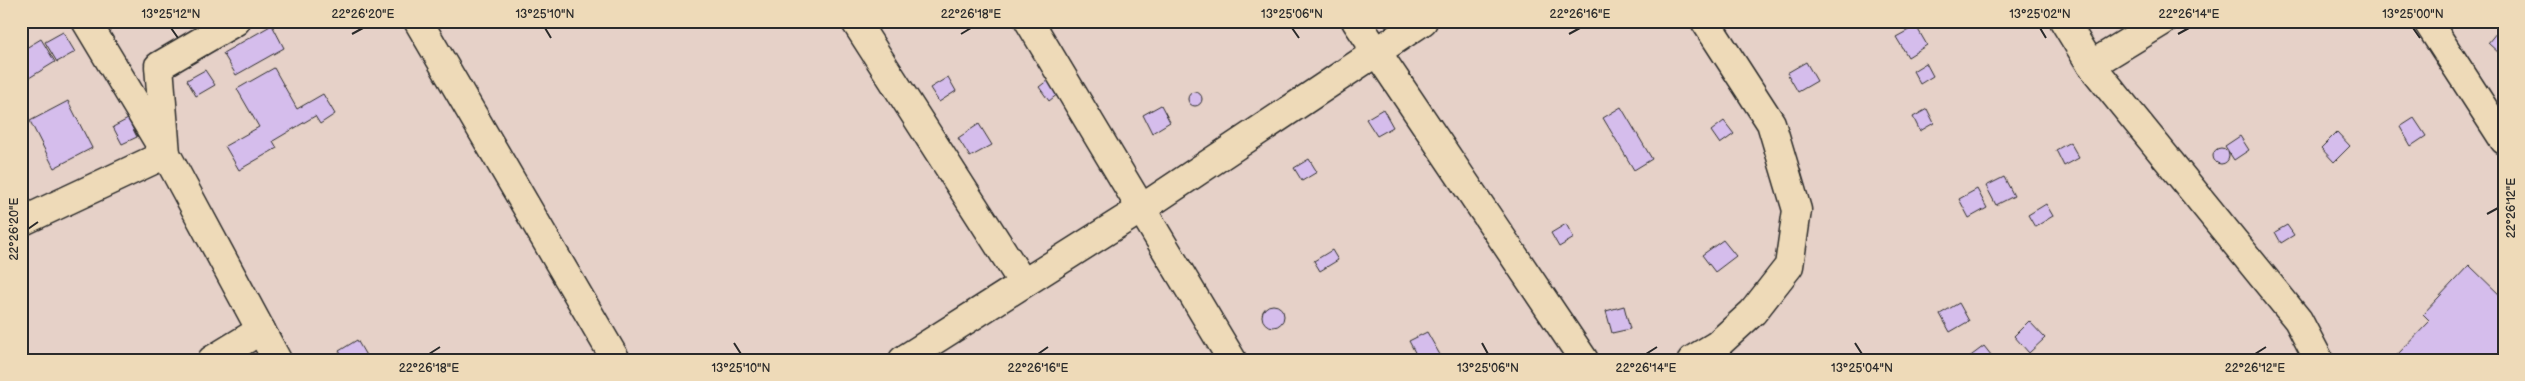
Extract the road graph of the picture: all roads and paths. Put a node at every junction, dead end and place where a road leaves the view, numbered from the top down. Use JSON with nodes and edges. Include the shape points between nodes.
{"nodes":[{"id":1,"x":86,"y":21,"type":"edge"},
{"id":2,"x":236,"y":21,"type":"edge"},
{"id":3,"x":418,"y":21,"type":"edge"},
{"id":4,"x":855,"y":21,"type":"edge"},
{"id":5,"x":1029,"y":21,"type":"edge"},
{"id":6,"x":1356,"y":21,"type":"edge"},
{"id":7,"x":1423,"y":21,"type":"edge"},
{"id":8,"x":1705,"y":21,"type":"edge"},
{"id":9,"x":2064,"y":21,"type":"edge"},
{"id":10,"x":2163,"y":21,"type":"edge"},
{"id":11,"x":2427,"y":21,"type":"edge"},
{"id":12,"x":1377,"y":52,"type":"junction"},
{"id":13,"x":2091,"y":65,"type":"junction"},
{"id":14,"x":2504,"y":140,"type":"edge"},
{"id":15,"x":166,"y":154,"type":"junction"},
{"id":16,"x":1141,"y":209,"type":"junction"},
{"id":17,"x":21,"y":222,"type":"edge"},
{"id":18,"x":1023,"y":283,"type":"junction"},
{"id":19,"x":261,"y":330,"type":"junction"},
{"id":20,"x":212,"y":360,"type":"edge"},
{"id":21,"x":277,"y":360,"type":"edge"},
{"id":22,"x":616,"y":360,"type":"edge"},
{"id":23,"x":903,"y":360,"type":"edge"},
{"id":24,"x":1232,"y":360,"type":"edge"},
{"id":25,"x":1584,"y":360,"type":"edge"},
{"id":26,"x":1692,"y":360,"type":"edge"},
{"id":27,"x":2319,"y":360,"type":"edge"}],
"edges":[{"from":1,"to":15,"type":"street"},
{"from":2,"to":15,"type":"street","via":[[158,66]]},
{"from":3,"to":22,"type":"street"},
{"from":4,"to":18,"type":"street"},
{"from":5,"to":16,"type":"street"},
{"from":6,"to":12,"type":"street"},
{"from":7,"to":12,"type":"street"},
{"from":8,"to":26,"type":"street","via":[[1771,123],[1797,210],[1789,266],[1753,312],[1717,345]]},
{"from":9,"to":13,"type":"street"},
{"from":10,"to":13,"type":"street"},
{"from":11,"to":14,"type":"street"},
{"from":12,"to":16,"type":"street"},
{"from":12,"to":25,"type":"street"},
{"from":13,"to":27,"type":"street","via":[[2298,320]]},
{"from":15,"to":17,"type":"street"},
{"from":15,"to":19,"type":"street"},
{"from":16,"to":18,"type":"street"},
{"from":16,"to":24,"type":"street"},
{"from":18,"to":23,"type":"street"},
{"from":19,"to":20,"type":"street"},
{"from":19,"to":21,"type":"street"}]}
